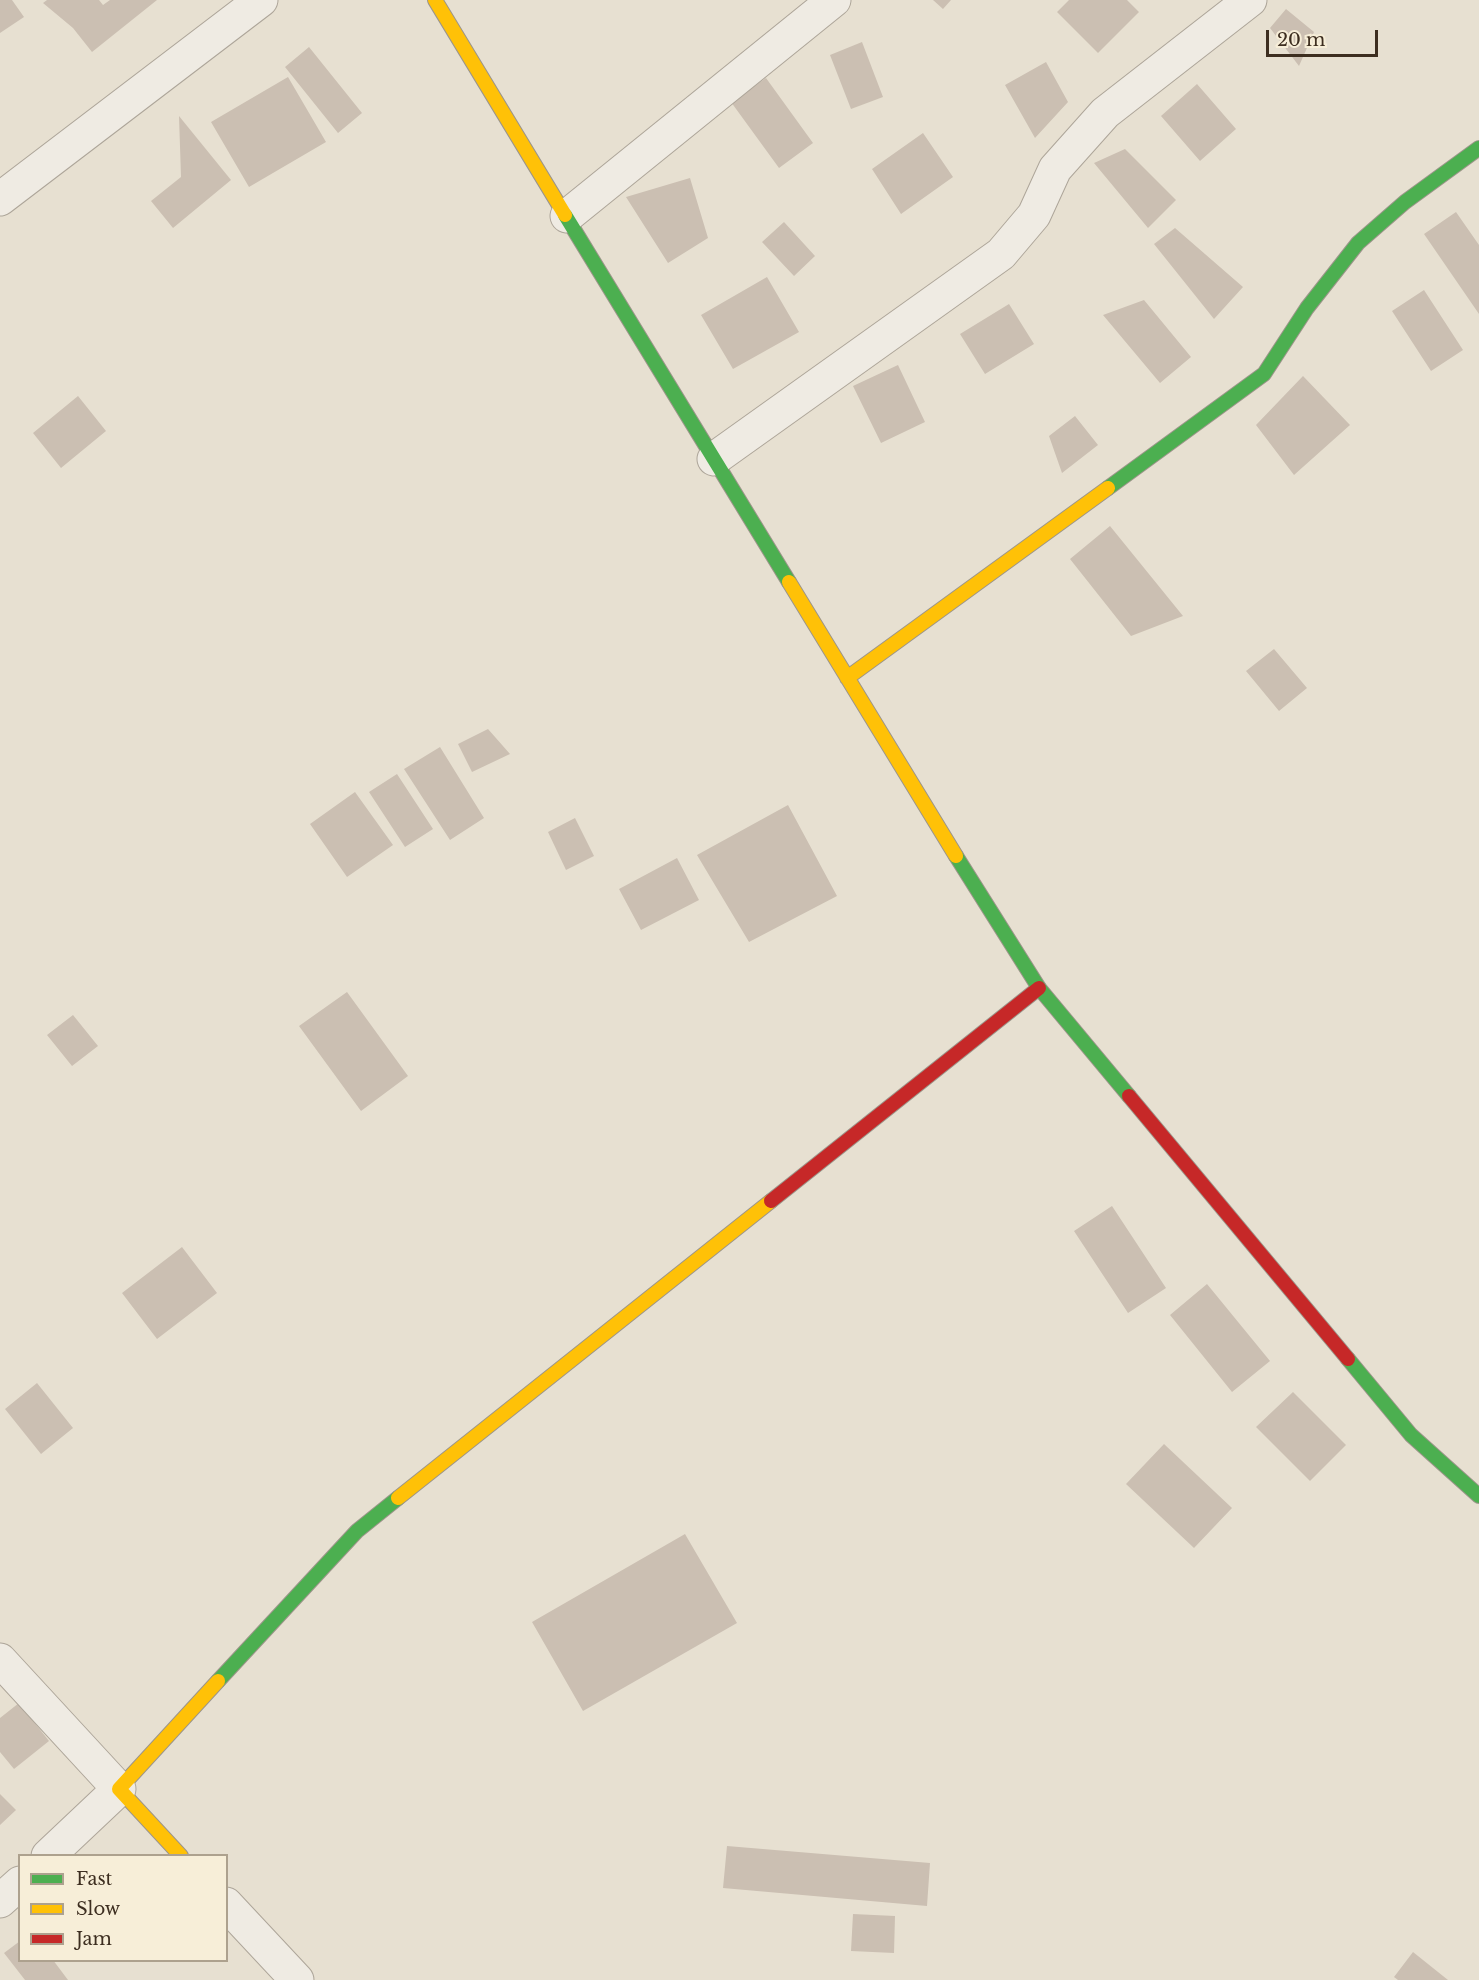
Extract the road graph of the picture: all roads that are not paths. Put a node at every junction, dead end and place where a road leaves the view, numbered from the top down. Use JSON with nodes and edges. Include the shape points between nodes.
{"nodes":[{"id":1,"x":261,"y":0,"type":"edge"},
{"id":2,"x":435,"y":0,"type":"edge"},
{"id":3,"x":834,"y":0,"type":"edge"},
{"id":4,"x":1250,"y":0,"type":"edge"},
{"id":5,"x":1479,"y":148,"type":"edge"},
{"id":6,"x":0,"y":199,"type":"edge"},
{"id":7,"x":567,"y":216,"type":"junction"},
{"id":8,"x":714,"y":459,"type":"junction"},
{"id":9,"x":847,"y":678,"type":"junction"},
{"id":10,"x":1039,"y":988,"type":"junction"},
{"id":11,"x":1479,"y":1496,"type":"edge"},
{"id":12,"x":0,"y":1660,"type":"edge"},
{"id":13,"x":119,"y":1789,"type":"junction"},
{"id":14,"x":50,"y":1854,"type":"edge"},
{"id":15,"x":179,"y":1854,"type":"edge"},
{"id":16,"x":18,"y":1885,"type":"edge"},
{"id":17,"x":0,"y":1901,"type":"edge"},
{"id":18,"x":228,"y":1906,"type":"edge"},
{"id":19,"x":297,"y":1980,"type":"edge"}],
"edges":[{"from":1,"to":6,"type":"street"},
{"from":2,"to":7,"type":"street"},
{"from":3,"to":7,"type":"street"},
{"from":4,"to":8,"type":"street","via":[[1105,113],[1055,169],[1034,214],[1001,254]]},
{"from":5,"to":9,"type":"street","via":[[1405,202],[1358,243],[1307,308],[1264,374]]},
{"from":7,"to":8,"type":"street"},
{"from":8,"to":9,"type":"street"},
{"from":9,"to":10,"type":"street"},
{"from":10,"to":11,"type":"street","via":[[1411,1435]]},
{"from":10,"to":13,"type":"street","via":[[357,1531]]},
{"from":12,"to":13,"type":"street"},
{"from":13,"to":14,"type":"street"},
{"from":13,"to":15,"type":"street"},
{"from":16,"to":17,"type":"street"},
{"from":18,"to":19,"type":"street"}]}
